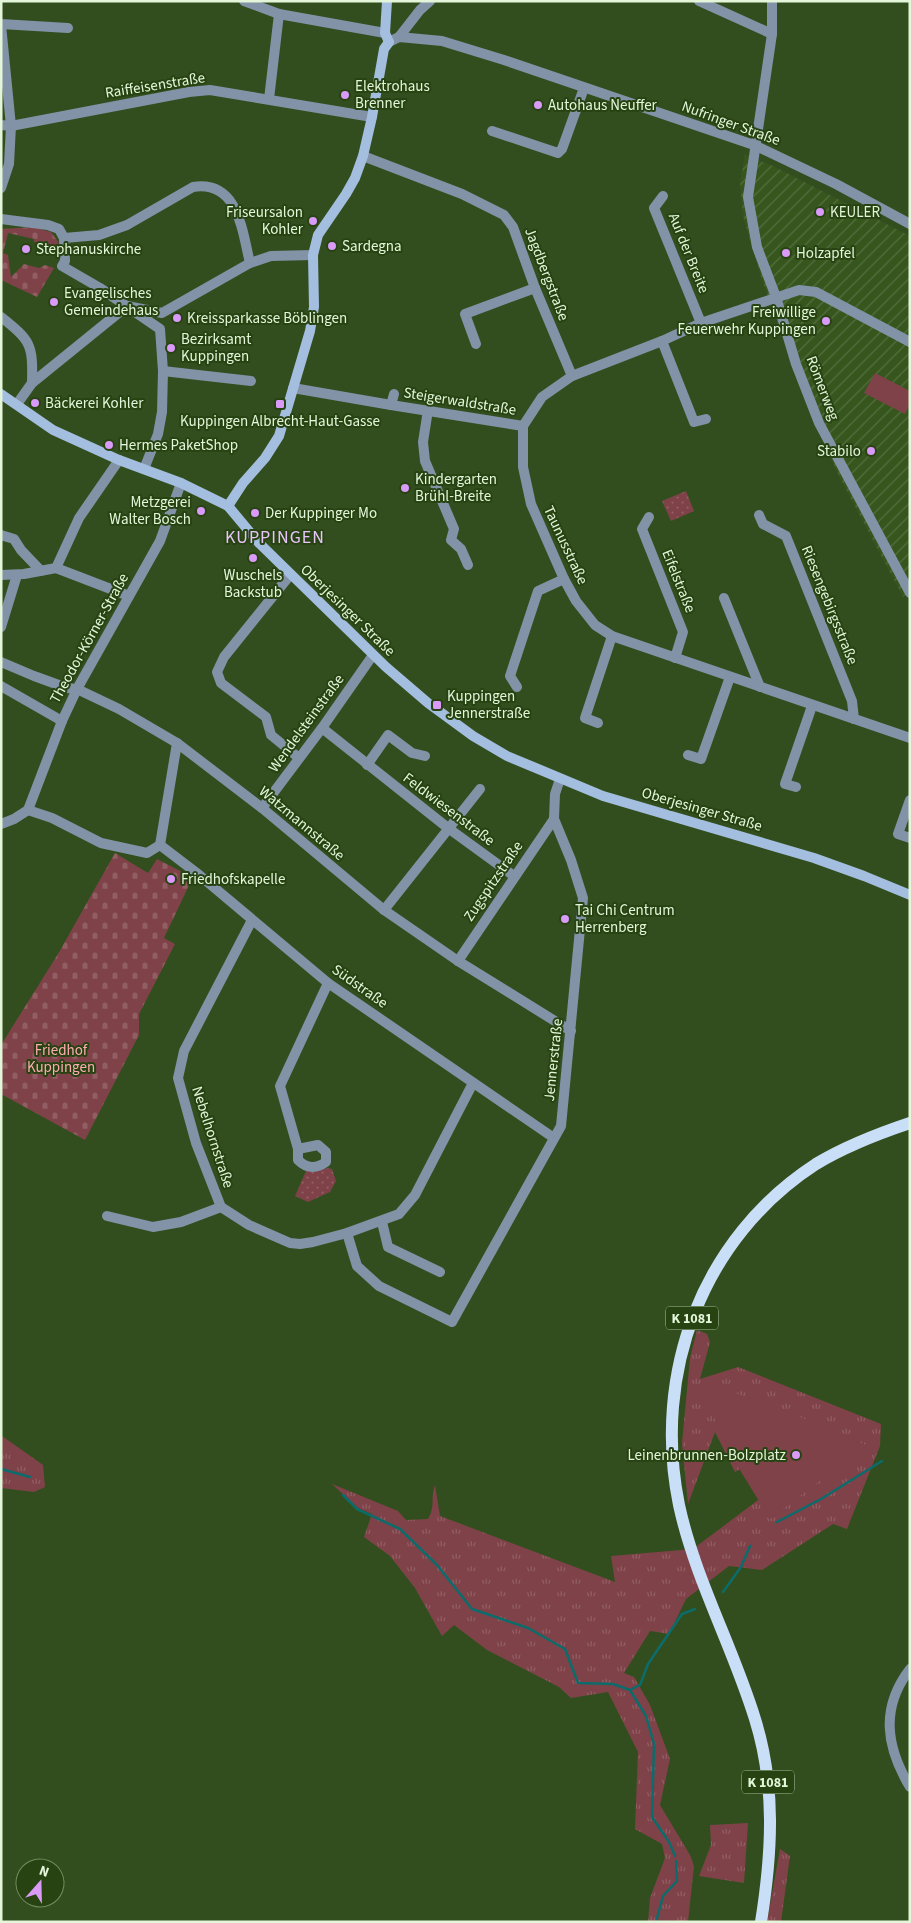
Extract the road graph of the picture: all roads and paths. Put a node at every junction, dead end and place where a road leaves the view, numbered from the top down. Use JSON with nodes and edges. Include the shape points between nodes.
{"nodes":[{"id":1,"x":244,"y":1,"type":"edge"},
{"id":2,"x":386,"y":1,"type":"edge"},
{"id":3,"x":430,"y":1,"type":"edge"},
{"id":4,"x":699,"y":1,"type":"edge"},
{"id":5,"x":772,"y":1,"type":"edge"},
{"id":6,"x":279,"y":14,"type":"junction"},
{"id":7,"x":1,"y":25,"type":"edge"},
{"id":8,"x":68,"y":28,"type":"dead end"},
{"id":9,"x":772,"y":34,"type":"junction"},
{"id":10,"x":387,"y":37,"type":"junction"},
{"id":11,"x":399,"y":37,"type":"junction"},
{"id":12,"x":584,"y":88,"type":"junction"},
{"id":13,"x":269,"y":99,"type":"junction"},
{"id":14,"x":372,"y":117,"type":"junction"},
{"id":15,"x":6,"y":126,"type":"edge"},
{"id":16,"x":492,"y":131,"type":"dead end"},
{"id":17,"x":754,"y":146,"type":"junction"},
{"id":18,"x":363,"y":156,"type":"junction"},
{"id":19,"x":1,"y":188,"type":"edge"},
{"id":20,"x":663,"y":196,"type":"dead end"},
{"id":21,"x":1,"y":219,"type":"edge"},
{"id":22,"x":910,"y":224,"type":"edge"},
{"id":23,"x":64,"y":238,"type":"junction"},
{"id":24,"x":313,"y":255,"type":"junction"},
{"id":25,"x":250,"y":263,"type":"junction"},
{"id":26,"x":535,"y":288,"type":"junction"},
{"id":27,"x":776,"y":297,"type":"junction"},
{"id":28,"x":127,"y":306,"type":"junction"},
{"id":29,"x":162,"y":313,"type":"junction"},
{"id":30,"x":1,"y":317,"type":"edge"},
{"id":31,"x":702,"y":323,"type":"junction"},
{"id":32,"x":160,"y":329,"type":"junction"},
{"id":33,"x":662,"y":341,"type":"junction"},
{"id":34,"x":910,"y":342,"type":"edge"},
{"id":35,"x":476,"y":344,"type":"dead end"},
{"id":36,"x":164,"y":371,"type":"junction"},
{"id":37,"x":572,"y":376,"type":"junction"},
{"id":38,"x":251,"y":381,"type":"dead end"},
{"id":39,"x":32,"y":383,"type":"junction"},
{"id":40,"x":293,"y":388,"type":"junction"},
{"id":41,"x":394,"y":394,"type":"dead end"},
{"id":42,"x":3,"y":397,"type":"edge"},
{"id":43,"x":17,"y":404,"type":"junction"},
{"id":44,"x":392,"y":405,"type":"junction"},
{"id":45,"x":428,"y":410,"type":"junction"},
{"id":46,"x":706,"y":420,"type":"dead end"},
{"id":47,"x":523,"y":426,"type":"junction"},
{"id":48,"x":120,"y":460,"type":"junction"},
{"id":49,"x":144,"y":470,"type":"junction"},
{"id":50,"x":181,"y":483,"type":"junction"},
{"id":51,"x":228,"y":506,"type":"junction"},
{"id":52,"x":759,"y":515,"type":"dead end"},
{"id":53,"x":649,"y":517,"type":"dead end"},
{"id":54,"x":1,"y":535,"type":"edge"},
{"id":55,"x":468,"y":565,"type":"dead end"},
{"id":56,"x":56,"y":568,"type":"junction"},
{"id":57,"x":41,"y":571,"type":"junction"},
{"id":58,"x":17,"y":574,"type":"junction"},
{"id":59,"x":290,"y":574,"type":"junction"},
{"id":60,"x":1,"y":575,"type":"edge"},
{"id":61,"x":564,"y":579,"type":"junction"},
{"id":62,"x":910,"y":593,"type":"edge"},
{"id":63,"x":129,"y":596,"type":"junction"},
{"id":64,"x":724,"y":598,"type":"dead end"},
{"id":65,"x":1,"y":627,"type":"edge"},
{"id":66,"x":612,"y":636,"type":"junction"},
{"id":67,"x":373,"y":655,"type":"junction"},
{"id":68,"x":675,"y":658,"type":"junction"},
{"id":69,"x":1,"y":662,"type":"edge"},
{"id":70,"x":730,"y":677,"type":"junction"},
{"id":71,"x":1,"y":686,"type":"edge"},
{"id":72,"x":516,"y":687,"type":"dead end"},
{"id":73,"x":760,"y":687,"type":"junction"},
{"id":74,"x":77,"y":689,"type":"junction"},
{"id":75,"x":812,"y":706,"type":"junction"},
{"id":76,"x":854,"y":719,"type":"junction"},
{"id":77,"x":62,"y":721,"type":"junction"},
{"id":78,"x":598,"y":723,"type":"dead end"},
{"id":79,"x":322,"y":728,"type":"junction"},
{"id":80,"x":910,"y":738,"type":"edge"},
{"id":81,"x":177,"y":743,"type":"junction"},
{"id":82,"x":688,"y":755,"type":"dead end"},
{"id":83,"x":425,"y":756,"type":"dead end"},
{"id":84,"x":299,"y":758,"type":"junction"},
{"id":85,"x":367,"y":765,"type":"junction"},
{"id":86,"x":560,"y":779,"type":"junction"},
{"id":87,"x":796,"y":787,"type":"dead end"},
{"id":88,"x":480,"y":789,"type":"dead end"},
{"id":89,"x":910,"y":800,"type":"edge"},
{"id":90,"x":262,"y":808,"type":"junction"},
{"id":91,"x":28,"y":810,"type":"junction"},
{"id":92,"x":554,"y":819,"type":"junction"},
{"id":93,"x":1,"y":824,"type":"edge"},
{"id":94,"x":448,"y":828,"type":"junction"},
{"id":95,"x":910,"y":838,"type":"edge"},
{"id":96,"x":160,"y":845,"type":"junction"},
{"id":97,"x":514,"y":876,"type":"junction"},
{"id":98,"x":910,"y":895,"type":"edge"},
{"id":99,"x":384,"y":910,"type":"junction"},
{"id":100,"x":252,"y":920,"type":"junction"},
{"id":101,"x":458,"y":961,"type":"junction"},
{"id":102,"x":328,"y":983,"type":"junction"},
{"id":103,"x":571,"y":1031,"type":"junction"},
{"id":104,"x":473,"y":1083,"type":"junction"},
{"id":105,"x":910,"y":1123,"type":"edge"},
{"id":106,"x":554,"y":1138,"type":"junction"},
{"id":107,"x":298,"y":1149,"type":"dead end"},
{"id":108,"x":221,"y":1207,"type":"junction"},
{"id":109,"x":107,"y":1216,"type":"dead end"},
{"id":110,"x":382,"y":1222,"type":"junction"},
{"id":111,"x":347,"y":1233,"type":"junction"},
{"id":112,"x":440,"y":1272,"type":"dead end"},
{"id":113,"x":910,"y":1669,"type":"edge"},
{"id":114,"x":910,"y":1787,"type":"edge"},
{"id":115,"x":761,"y":1922,"type":"edge"}],
"edges":[{"from":1,"to":6,"type":"street"},
{"from":2,"to":10,"type":"main road"},
{"from":3,"to":11,"type":"street"},
{"from":4,"to":9,"type":"street"},
{"from":5,"to":9,"type":"street","name":"Römerweg"},
{"from":6,"to":10,"type":"street"},
{"from":6,"to":13,"type":"street"},
{"from":7,"to":8,"type":"street"},
{"from":7,"to":15,"type":"street"},
{"from":9,"to":17,"type":"street","name":"Römerweg"},
{"from":10,"to":11,"type":"street"},
{"from":10,"to":14,"type":"main road"},
{"from":11,"to":12,"type":"street","name":"Nufringer Straße","via":[[442,41]]},
{"from":12,"to":16,"type":"street","via":[[558,153]]},
{"from":12,"to":17,"type":"street","name":"Nufringer Straße"},
{"from":13,"to":14,"type":"street","name":"Raiffeisenstraße"},
{"from":13,"to":15,"type":"street","name":"Raiffeisenstraße","via":[[210,90],[189,92]]},
{"from":14,"to":18,"type":"main road"},
{"from":15,"to":19,"type":"street","via":[[9,164]]},
{"from":17,"to":22,"type":"street","name":"Nufringer Straße","via":[[836,184]]},
{"from":17,"to":27,"type":"street","name":"Römerweg","via":[[748,197],[757,248]]},
{"from":18,"to":24,"type":"main road","via":[[346,194],[318,235]]},
{"from":18,"to":26,"type":"street","name":"Jagdbergstraße","via":[[462,194],[504,214],[513,227]]},
{"from":20,"to":31,"type":"street","name":"Auf der Breite","via":[[654,208]]},
{"from":21,"to":23,"type":"street","via":[[48,225],[59,229]]},
{"from":23,"to":25,"type":"street","via":[[99,235],[127,226],[194,187],[206,185],[218,189],[236,208]]},
{"from":23,"to":28,"type":"street","via":[[65,261],[62,266]]},
{"from":24,"to":25,"type":"street","via":[[271,256]]},
{"from":24,"to":40,"type":"main road","via":[[314,307],[310,334]]},
{"from":25,"to":29,"type":"street"},
{"from":26,"to":35,"type":"street","via":[[465,314]]},
{"from":26,"to":37,"type":"street","name":"Jagdbergstraße"},
{"from":27,"to":31,"type":"street"},
{"from":27,"to":34,"type":"street","via":[[799,290],[816,292]]},
{"from":27,"to":62,"type":"street","name":"Römerweg","via":[[796,364],[819,423]]},
{"from":28,"to":29,"type":"street"},
{"from":28,"to":32,"type":"street"},
{"from":28,"to":39,"type":"street"},
{"from":29,"to":32,"type":"street"},
{"from":30,"to":39,"type":"street","via":[[23,334],[30,345]]},
{"from":31,"to":33,"type":"street"},
{"from":32,"to":36,"type":"street"},
{"from":33,"to":37,"type":"street"},
{"from":33,"to":46,"type":"street","via":[[694,422]]},
{"from":36,"to":38,"type":"street"},
{"from":36,"to":49,"type":"street","via":[[158,434]]},
{"from":37,"to":47,"type":"street","via":[[542,397]]},
{"from":39,"to":43,"type":"street"},
{"from":40,"to":44,"type":"street","name":"Steigerwaldstraße"},
{"from":40,"to":51,"type":"main road","via":[[279,436]]},
{"from":41,"to":44,"type":"street","name":"Steigerwaldstraße"},
{"from":42,"to":43,"type":"main road"},
{"from":43,"to":48,"type":"main road","via":[[53,430]]},
{"from":44,"to":45,"type":"street","name":"Steigerwaldstraße"},
{"from":45,"to":47,"type":"street","name":"Steigerwaldstraße"},
{"from":45,"to":55,"type":"street","via":[[423,442],[425,462],[454,529],[451,540],[461,549]]},
{"from":47,"to":61,"type":"street","name":"Taunusstraße","via":[[523,467],[531,504]]},
{"from":48,"to":49,"type":"main road"},
{"from":48,"to":56,"type":"street","via":[[79,518]]},
{"from":49,"to":50,"type":"main road"},
{"from":50,"to":51,"type":"main road"},
{"from":50,"to":63,"type":"street","name":"Theodor-Körner-Straße","via":[[160,541]]},
{"from":51,"to":59,"type":"main road","name":"Oberjesinger Straße"},
{"from":52,"to":76,"type":"street","name":"Riesengebirgsstraße","via":[[763,524],[786,536],[852,701]]},
{"from":53,"to":68,"type":"street","name":"Eifelstraße","via":[[642,529],[683,632]]},
{"from":54,"to":57,"type":"street","via":[[14,539]]},
{"from":56,"to":57,"type":"street"},
{"from":56,"to":63,"type":"street"},
{"from":57,"to":58,"type":"street"},
{"from":58,"to":60,"type":"street"},
{"from":58,"to":65,"type":"street"},
{"from":59,"to":67,"type":"main road","name":"Oberjesinger Straße"},
{"from":59,"to":84,"type":"street","via":[[224,657],[217,672],[222,683],[266,717],[271,735]]},
{"from":61,"to":66,"type":"street","name":"Taunusstraße","via":[[595,625]]},
{"from":61,"to":72,"type":"street","via":[[538,591],[510,676]]},
{"from":63,"to":74,"type":"street","name":"Theodor-Körner-Straße"},
{"from":64,"to":73,"type":"street"},
{"from":66,"to":68,"type":"street","name":"Taunusstraße"},
{"from":66,"to":78,"type":"street","via":[[585,718]]},
{"from":67,"to":79,"type":"street","name":"Wendelsteinstraße"},
{"from":67,"to":86,"type":"main road","name":"Oberjesinger Straße","via":[[428,703],[473,736],[507,756]]},
{"from":68,"to":70,"type":"street","name":"Taunusstraße"},
{"from":69,"to":74,"type":"street","name":"Watzmannstraße"},
{"from":70,"to":73,"type":"street","name":"Taunusstraße"},
{"from":70,"to":82,"type":"street","via":[[701,759]]},
{"from":71,"to":77,"type":"street"},
{"from":73,"to":75,"type":"street","name":"Taunusstraße"},
{"from":74,"to":77,"type":"street","name":"Theodor-Körner-Straße"},
{"from":74,"to":81,"type":"street","name":"Watzmannstraße"},
{"from":75,"to":76,"type":"street","name":"Taunusstraße"},
{"from":75,"to":87,"type":"street","via":[[785,784]]},
{"from":76,"to":80,"type":"street","name":"Taunusstraße"},
{"from":77,"to":91,"type":"street","name":"Theodor-Körner-Straße"},
{"from":79,"to":84,"type":"street","name":"Wendelsteinstraße"},
{"from":79,"to":85,"type":"street","name":"Feldwiesenstraße"},
{"from":81,"to":90,"type":"street","name":"Watzmannstraße"},
{"from":81,"to":96,"type":"street"},
{"from":83,"to":85,"type":"street","name":"Feldwiesenstraße","via":[[412,753],[388,735]]},
{"from":84,"to":90,"type":"street","name":"Wendelsteinstraße"},
{"from":85,"to":94,"type":"street","name":"Feldwiesenstraße"},
{"from":86,"to":92,"type":"street","name":"Jennerstraße","via":[[555,794]]},
{"from":86,"to":98,"type":"main road","name":"Oberjesinger Straße","via":[[620,802],[814,858]]},
{"from":88,"to":94,"type":"street"},
{"from":89,"to":95,"type":"street","via":[[898,834]]},
{"from":90,"to":99,"type":"street","name":"Watzmannstraße"},
{"from":91,"to":93,"type":"street"},
{"from":91,"to":96,"type":"street","via":[[52,818],[101,843],[147,853]]},
{"from":92,"to":97,"type":"street","name":"Zugspitzstraße"},
{"from":92,"to":103,"type":"street","name":"Jennerstraße","via":[[583,898]]},
{"from":94,"to":97,"type":"street","name":"Feldwiesenstraße"},
{"from":94,"to":99,"type":"street"},
{"from":96,"to":100,"type":"street","name":"Südstraße"},
{"from":97,"to":101,"type":"street","name":"Zugspitzstraße"},
{"from":99,"to":101,"type":"street","name":"Watzmannstraße"},
{"from":100,"to":102,"type":"street","name":"Südstraße"},
{"from":100,"to":108,"type":"street","name":"Nebelhornstraße","via":[[184,1051],[178,1078],[196,1143]]},
{"from":101,"to":103,"type":"street","name":"Watzmannstraße"},
{"from":102,"to":104,"type":"street","name":"Südstraße"},
{"from":102,"to":107,"type":"street","via":[[280,1086]]},
{"from":103,"to":106,"type":"street","name":"Jennerstraße","via":[[561,1126]]},
{"from":104,"to":106,"type":"street","name":"Südstraße"},
{"from":104,"to":110,"type":"street","name":"Nebelhornstraße","via":[[415,1195],[399,1214]]},
{"from":105,"to":115,"type":"main road","number":"K 1081","via":[[840,1150],[802,1174],[746,1226],[729,1248],[695,1310],[674,1384],[672,1464],[684,1524],[714,1613],[756,1720],[768,1779],[770,1847]]},
{"from":106,"to":111,"type":"street","name":"Jennerstraße","via":[[452,1322],[379,1286],[357,1266]]},
{"from":108,"to":109,"type":"street","via":[[181,1222],[153,1227]]},
{"from":108,"to":111,"type":"street","name":"Nebelhornstraße","via":[[250,1225],[290,1243],[313,1242]]},
{"from":110,"to":111,"type":"street","name":"Nebelhornstraße"},
{"from":110,"to":112,"type":"street","via":[[388,1247]]},
{"from":113,"to":114,"type":"street","via":[[897,1688],[889,1715],[889,1730],[898,1768]]}]}
